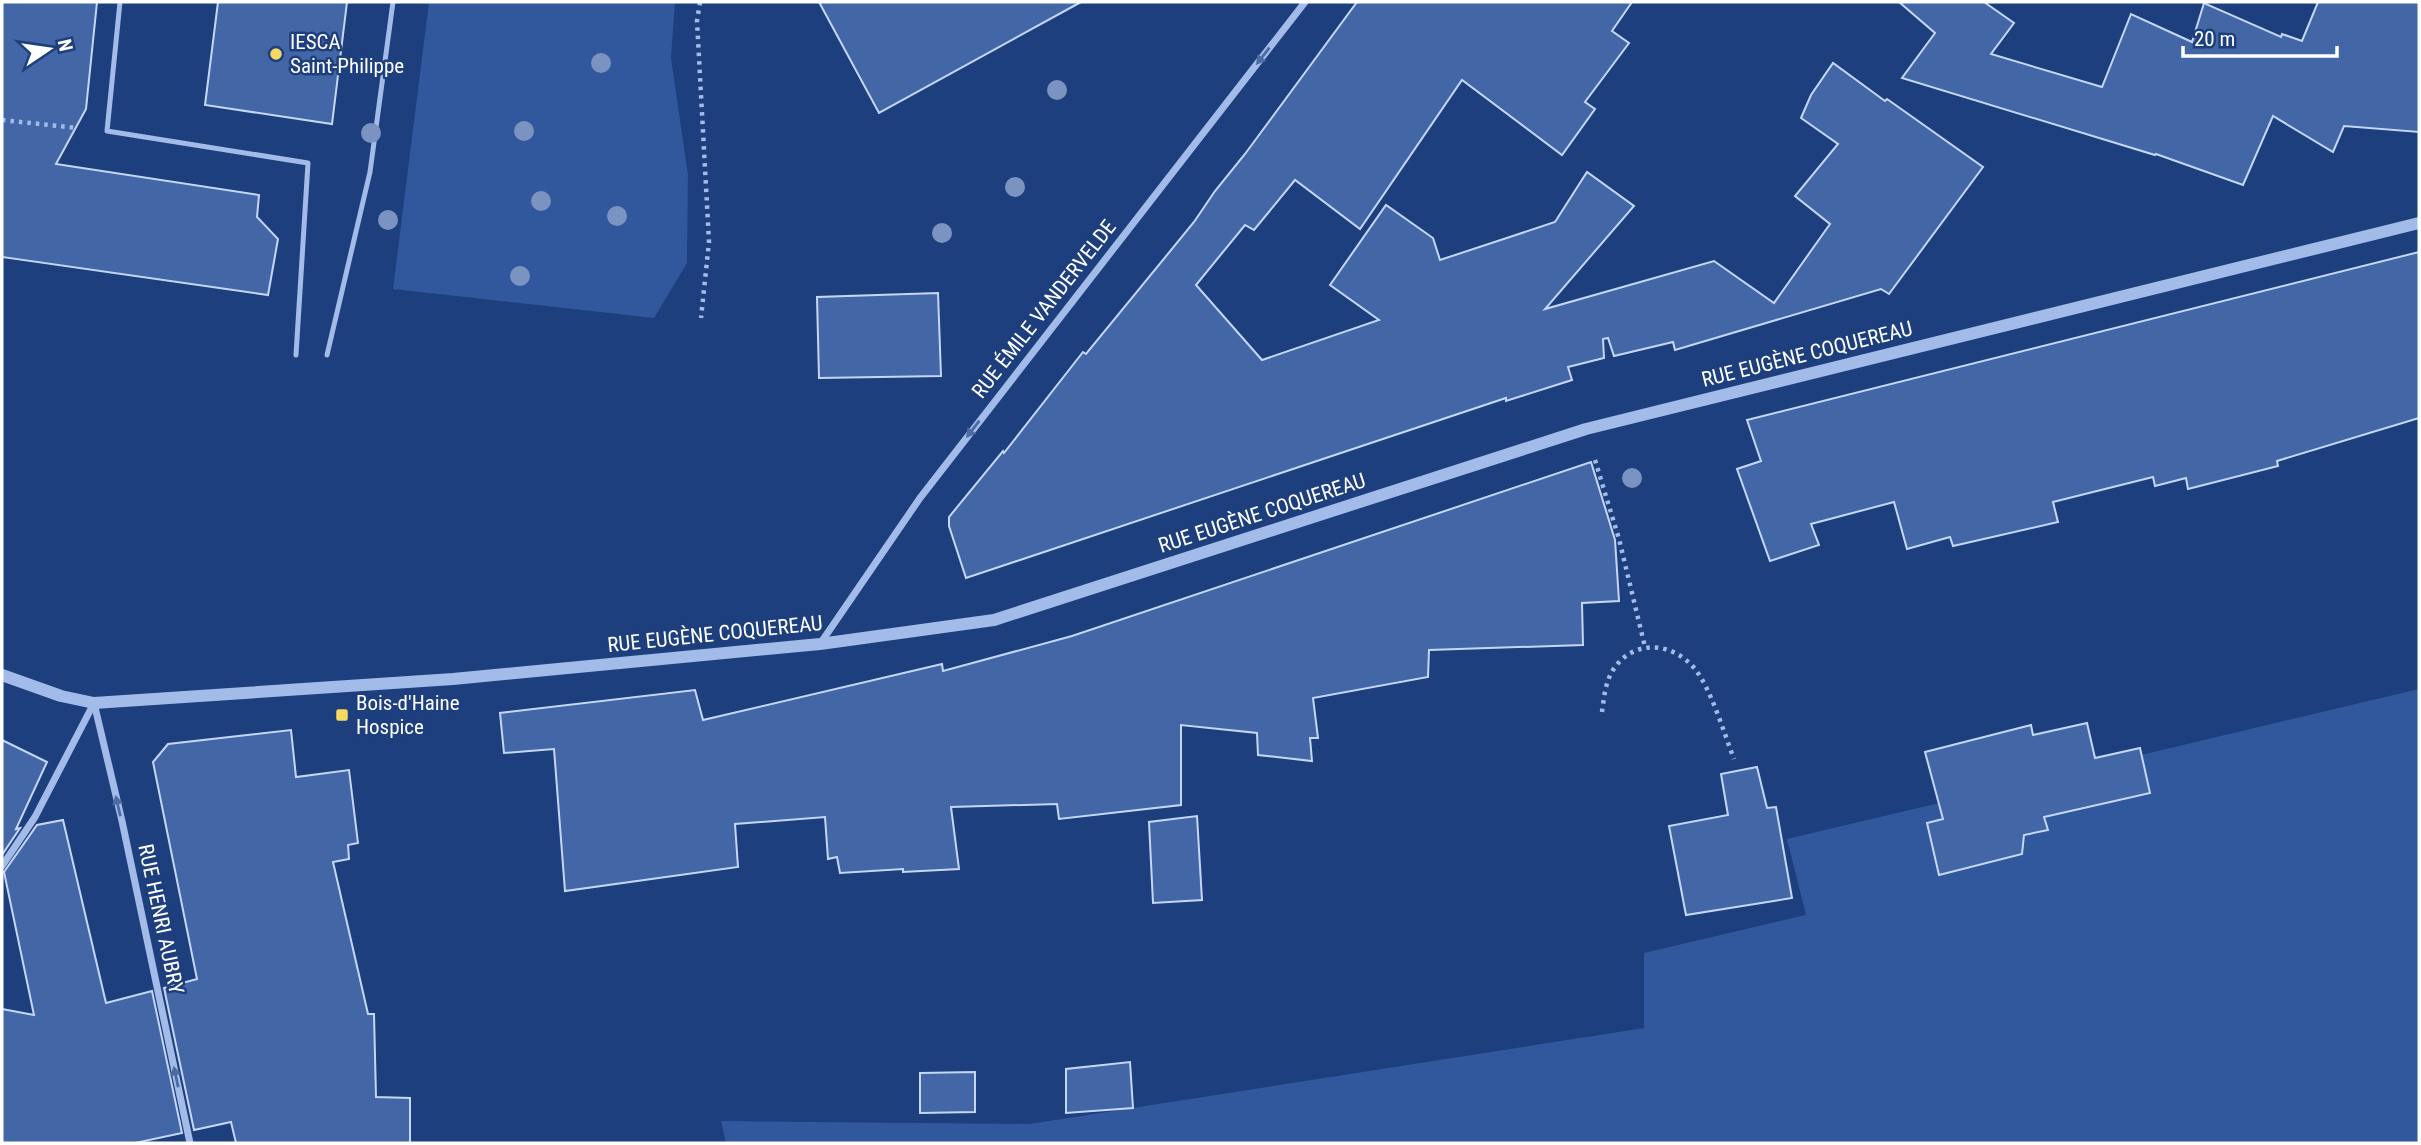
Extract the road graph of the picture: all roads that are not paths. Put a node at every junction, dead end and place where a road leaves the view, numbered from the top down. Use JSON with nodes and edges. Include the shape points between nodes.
{"nodes":[{"id":1,"x":120,"y":2,"type":"edge"},
{"id":2,"x":393,"y":2,"type":"edge"},
{"id":3,"x":1304,"y":2,"type":"edge"},
{"id":4,"x":2419,"y":222,"type":"edge"},
{"id":5,"x":296,"y":355,"type":"dead end"},
{"id":6,"x":327,"y":355,"type":"dead end"},
{"id":7,"x":820,"y":644,"type":"junction"},
{"id":8,"x":2,"y":675,"type":"edge"},
{"id":9,"x":94,"y":703,"type":"junction"},
{"id":10,"x":2,"y":866,"type":"edge"},
{"id":11,"x":190,"y":1143,"type":"edge"}],
"edges":[{"from":1,"to":5,"type":"lane","via":[[107,131],[308,163]]},
{"from":2,"to":6,"type":"lane","via":[[370,172]]},
{"from":3,"to":7,"type":"street","name":"RUE ÉMILE VANDERVELDE","one_way":true,"via":[[920,498]]},
{"from":4,"to":7,"type":"street","name":"RUE EUGÈNE COQUEREAU","via":[[1586,429],[994,620]]},
{"from":7,"to":9,"type":"street","name":"RUE EUGÈNE COQUEREAU","via":[[453,679]]},
{"from":8,"to":9,"type":"street","name":"RUE EUGÈNE COQUEREAU"},
{"from":9,"to":10,"type":"street","via":[[35,817]]},
{"from":11,"to":9,"type":"street","name":"RUE HENRI AUBRY","one_way":true}]}
